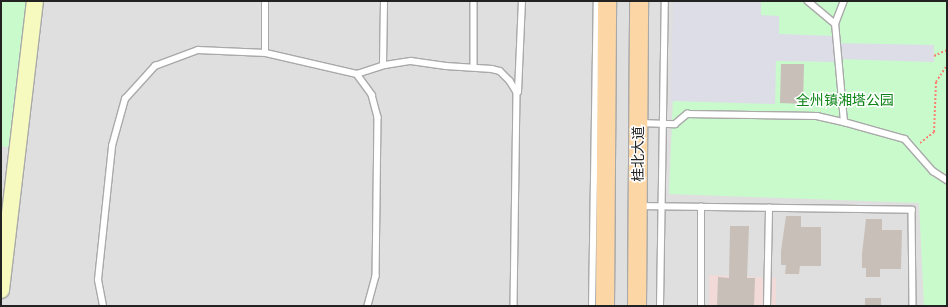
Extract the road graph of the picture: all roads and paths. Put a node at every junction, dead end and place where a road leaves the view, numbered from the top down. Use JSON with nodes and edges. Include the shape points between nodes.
{"nodes":[{"id":1,"x":35,"y":1,"type":"edge"},
{"id":2,"x":266,"y":1,"type":"edge"},
{"id":3,"x":384,"y":1,"type":"edge"},
{"id":4,"x":474,"y":1,"type":"edge"},
{"id":5,"x":522,"y":1,"type":"edge"},
{"id":6,"x":597,"y":1,"type":"edge"},
{"id":7,"x":607,"y":1,"type":"edge"},
{"id":8,"x":639,"y":1,"type":"edge"},
{"id":9,"x":666,"y":1,"type":"edge"},
{"id":10,"x":808,"y":1,"type":"edge"},
{"id":11,"x":844,"y":1,"type":"edge"},
{"id":12,"x":835,"y":24,"type":"junction"},
{"id":13,"x":947,"y":50,"type":"edge"},
{"id":14,"x":266,"y":53,"type":"junction"},
{"id":15,"x":934,"y":56,"type":"dead end"},
{"id":16,"x":947,"y":65,"type":"edge"},
{"id":17,"x":383,"y":66,"type":"junction"},
{"id":18,"x":474,"y":67,"type":"junction"},
{"id":19,"x":357,"y":74,"type":"junction"},
{"id":20,"x":518,"y":92,"type":"junction"},
{"id":21,"x":844,"y":122,"type":"junction"},
{"id":22,"x":638,"y":123,"type":"junction"},
{"id":23,"x":662,"y":124,"type":"junction"},
{"id":24,"x":914,"y":147,"type":"junction"},
{"id":25,"x":947,"y":180,"type":"edge"},
{"id":26,"x":637,"y":206,"type":"junction"},
{"id":27,"x":662,"y":207,"type":"junction"},
{"id":28,"x":701,"y":207,"type":"junction"},
{"id":29,"x":769,"y":208,"type":"junction"},
{"id":30,"x":1,"y":290,"type":"edge"},
{"id":31,"x":103,"y":306,"type":"edge"},
{"id":32,"x":368,"y":306,"type":"edge"},
{"id":33,"x":514,"y":306,"type":"edge"},
{"id":34,"x":592,"y":306,"type":"edge"},
{"id":35,"x":605,"y":306,"type":"edge"},
{"id":36,"x":636,"y":306,"type":"edge"},
{"id":37,"x":660,"y":306,"type":"edge"},
{"id":38,"x":701,"y":306,"type":"edge"},
{"id":39,"x":767,"y":306,"type":"edge"},
{"id":40,"x":913,"y":306,"type":"edge"}],
"edges":[{"from":1,"to":30,"type":"main road"},
{"from":2,"to":14,"type":"lane"},
{"from":3,"to":17,"type":"lane"},
{"from":4,"to":18,"type":"lane"},
{"from":5,"to":20,"type":"lane"},
{"from":6,"to":34,"type":"lane"},
{"from":7,"to":35,"type":"main road"},
{"from":8,"to":22,"type":"main road","name":"桂北大道"},
{"from":9,"to":23,"type":"lane"},
{"from":10,"to":12,"type":"lane"},
{"from":11,"to":12,"type":"lane"},
{"from":12,"to":21,"type":"lane"},
{"from":13,"to":15,"type":"path"},
{"from":14,"to":19,"type":"lane"},
{"from":14,"to":31,"type":"lane","via":[[198,50],[154,66],[125,99],[111,162],[98,280]]},
{"from":16,"to":24,"type":"path","via":[[936,82],[934,132],[929,139]]},
{"from":17,"to":18,"type":"lane","via":[[411,61]]},
{"from":17,"to":19,"type":"lane"},
{"from":18,"to":20,"type":"lane","via":[[500,72],[510,80]]},
{"from":19,"to":32,"type":"lane","via":[[374,100],[378,117],[376,276]]},
{"from":20,"to":33,"type":"lane"},
{"from":21,"to":23,"type":"lane","via":[[817,116],[687,114],[675,124]]},
{"from":21,"to":24,"type":"lane","via":[[905,140]]},
{"from":22,"to":23,"type":"lane"},
{"from":22,"to":26,"type":"main road","name":"桂北大道"},
{"from":23,"to":27,"type":"lane"},
{"from":24,"to":25,"type":"lane","via":[[928,166]]},
{"from":26,"to":27,"type":"lane"},
{"from":26,"to":36,"type":"main road","name":"桂北大道"},
{"from":27,"to":28,"type":"lane"},
{"from":27,"to":37,"type":"lane"},
{"from":28,"to":29,"type":"lane"},
{"from":28,"to":38,"type":"lane"},
{"from":29,"to":39,"type":"lane"},
{"from":29,"to":40,"type":"lane","via":[[912,210]]}]}
